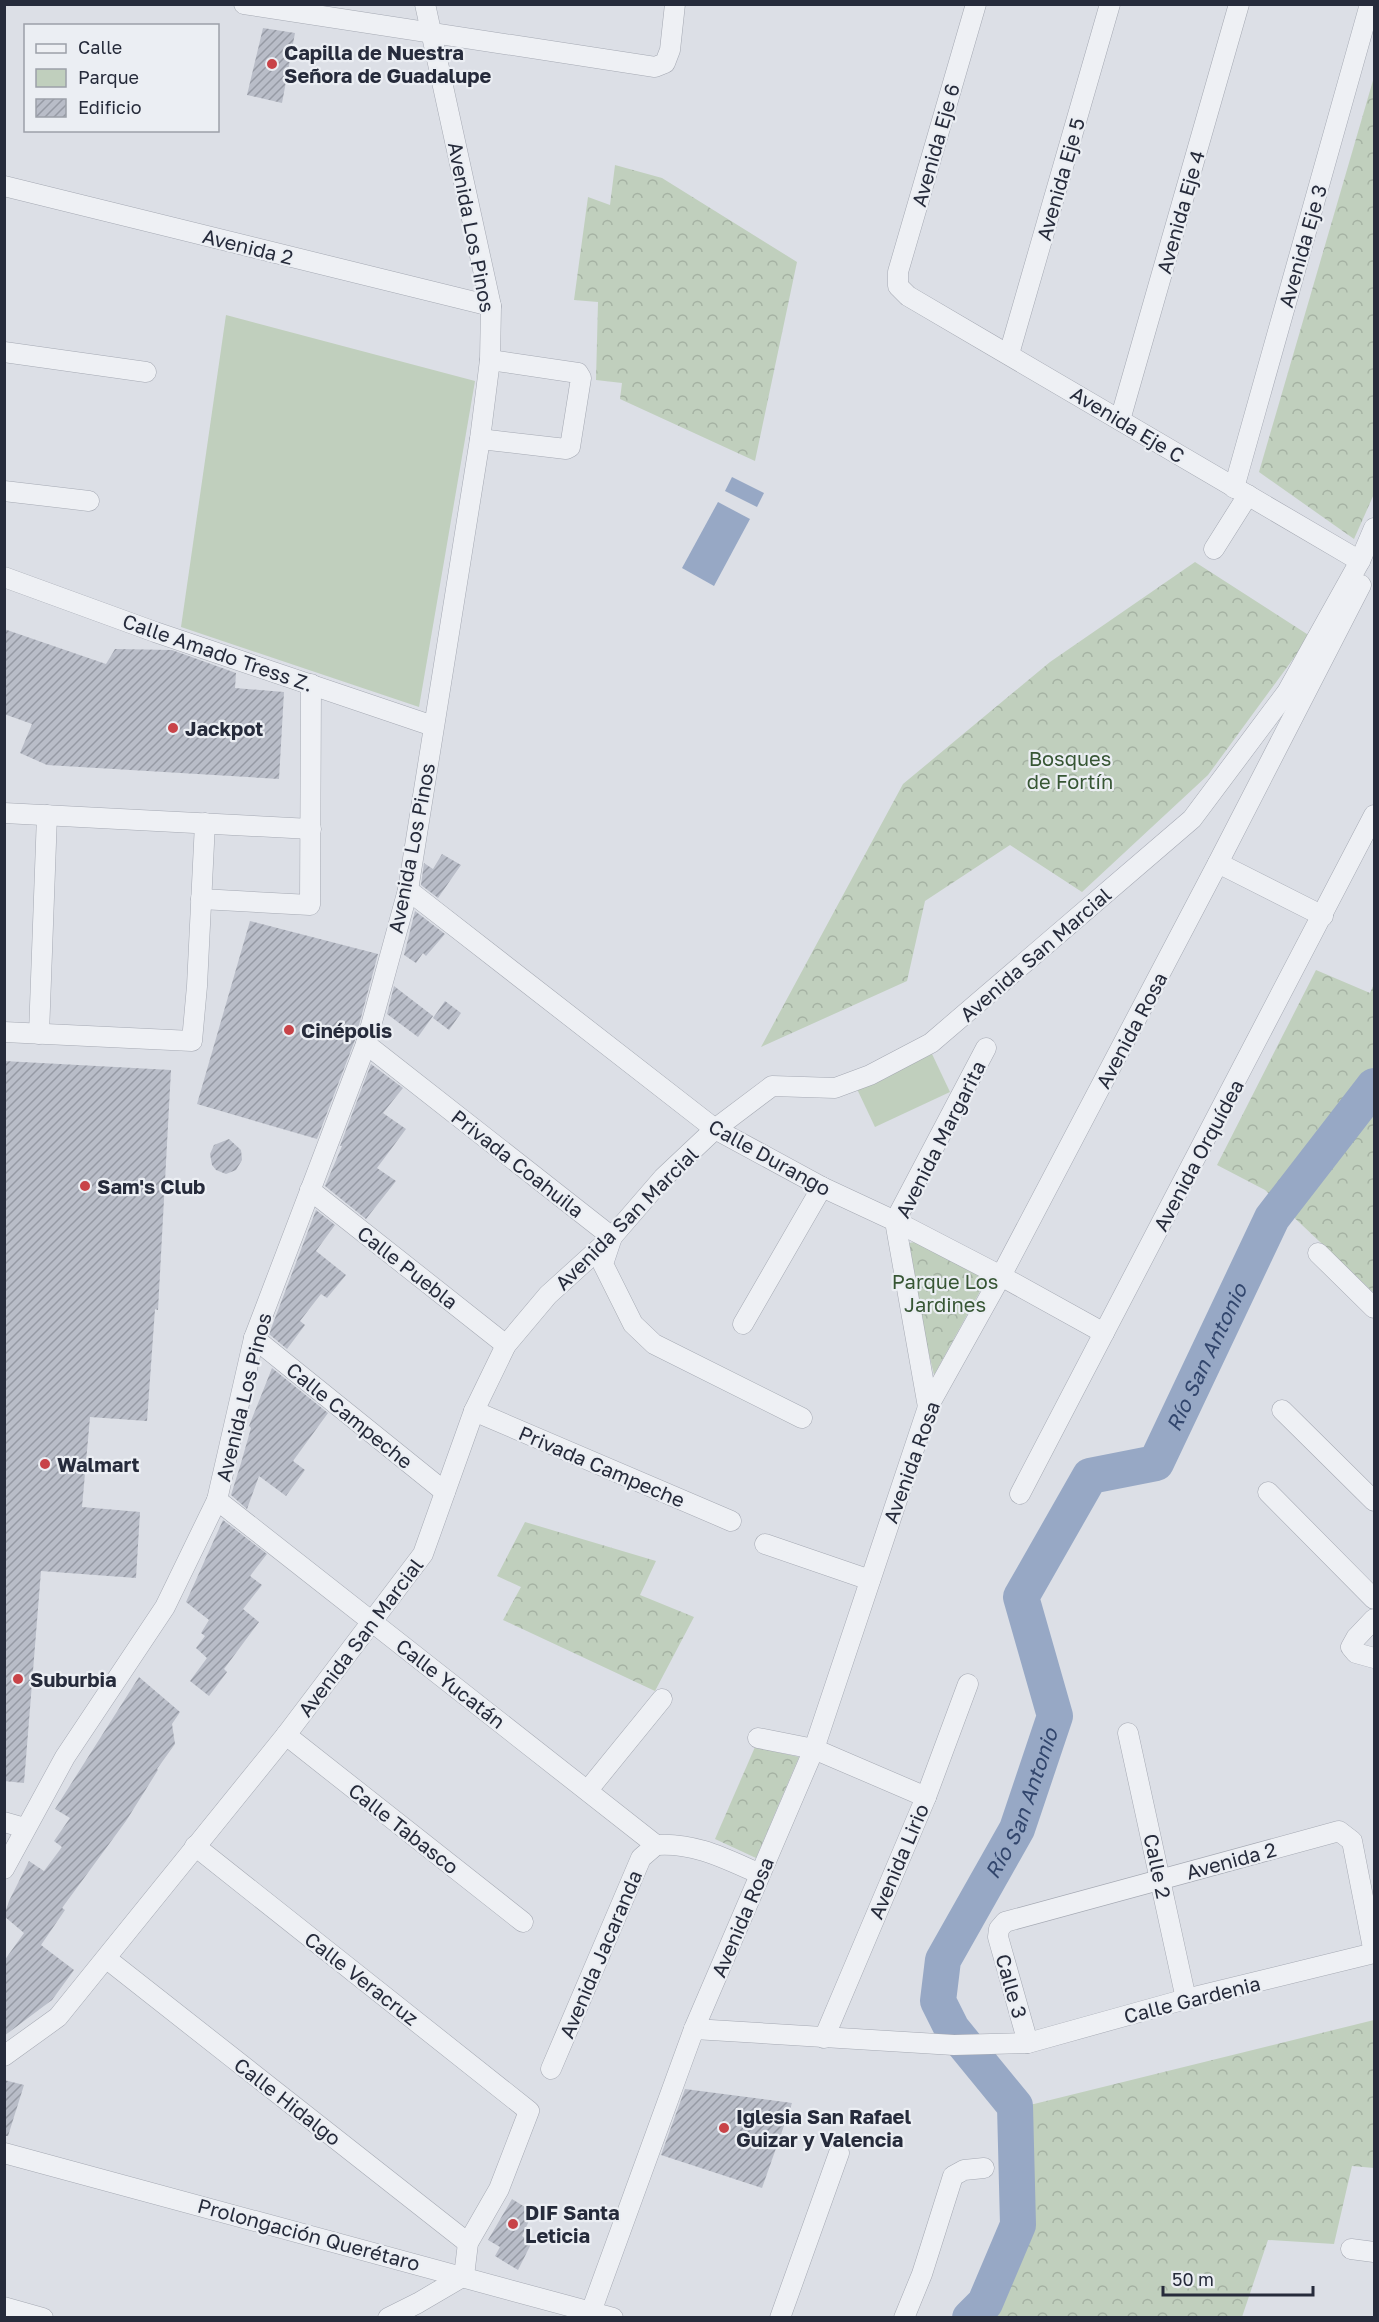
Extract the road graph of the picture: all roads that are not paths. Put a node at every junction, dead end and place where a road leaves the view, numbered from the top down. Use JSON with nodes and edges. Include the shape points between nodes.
{"nodes":[{"id":1,"x":244,"y":4,"type":"edge"},
{"id":2,"x":425,"y":4,"type":"edge"},
{"id":3,"x":675,"y":4,"type":"edge"},
{"id":4,"x":976,"y":4,"type":"edge"},
{"id":5,"x":1110,"y":4,"type":"edge"},
{"id":6,"x":1239,"y":4,"type":"edge"},
{"id":7,"x":1370,"y":4,"type":"edge"},
{"id":8,"x":432,"y":33,"type":"junction"},
{"id":9,"x":4,"y":186,"type":"edge"},
{"id":10,"x":898,"y":286,"type":"joint"},
{"id":11,"x":491,"y":306,"type":"junction"},
{"id":12,"x":4,"y":352,"type":"edge"},
{"id":13,"x":1009,"y":354,"type":"junction"},
{"id":14,"x":490,"y":360,"type":"junction"},
{"id":15,"x":146,"y":372,"type":"dead end"},
{"id":16,"x":1120,"y":420,"type":"junction"},
{"id":17,"x":480,"y":439,"type":"junction"},
{"id":18,"x":4,"y":491,"type":"edge"},
{"id":19,"x":1241,"y":491,"type":"junction"},
{"id":20,"x":89,"y":501,"type":"dead end"},
{"id":21,"x":1374,"y":528,"type":"edge"},
{"id":22,"x":1214,"y":549,"type":"dead end"},
{"id":23,"x":1371,"y":560,"type":"edge"},
{"id":24,"x":4,"y":577,"type":"edge"},
{"id":25,"x":312,"y":684,"type":"junction"},
{"id":26,"x":433,"y":726,"type":"junction"},
{"id":27,"x":4,"y":813,"type":"edge"},
{"id":28,"x":47,"y":815,"type":"junction"},
{"id":29,"x":1374,"y":815,"type":"edge"},
{"id":30,"x":205,"y":823,"type":"junction"},
{"id":31,"x":311,"y":830,"type":"junction"},
{"id":32,"x":1218,"y":863,"type":"junction"},
{"id":33,"x":408,"y":890,"type":"junction"},
{"id":34,"x":201,"y":899,"type":"junction"},
{"id":35,"x":1323,"y":916,"type":"junction"},
{"id":36,"x":4,"y":1032,"type":"edge"},
{"id":37,"x":39,"y":1034,"type":"junction"},
{"id":38,"x":366,"y":1044,"type":"junction"},
{"id":39,"x":986,"y":1048,"type":"dead end"},
{"id":40,"x":715,"y":1129,"type":"junction"},
{"id":41,"x":822,"y":1186,"type":"junction"},
{"id":42,"x":310,"y":1190,"type":"junction"},
{"id":43,"x":895,"y":1221,"type":"junction"},
{"id":44,"x":612,"y":1237,"type":"junction"},
{"id":45,"x":1318,"y":1253,"type":"dead end"},
{"id":46,"x":1001,"y":1276,"type":"junction"},
{"id":47,"x":1374,"y":1308,"type":"edge"},
{"id":48,"x":743,"y":1324,"type":"dead end"},
{"id":49,"x":1104,"y":1333,"type":"junction"},
{"id":50,"x":254,"y":1338,"type":"junction"},
{"id":51,"x":506,"y":1345,"type":"junction"},
{"id":52,"x":928,"y":1407,"type":"junction"},
{"id":53,"x":1282,"y":1410,"type":"dead end"},
{"id":54,"x":474,"y":1411,"type":"junction"},
{"id":55,"x":802,"y":1418,"type":"dead end"},
{"id":56,"x":445,"y":1492,"type":"junction"},
{"id":57,"x":1268,"y":1492,"type":"dead end"},
{"id":58,"x":1020,"y":1494,"type":"dead end"},
{"id":59,"x":217,"y":1500,"type":"junction"},
{"id":60,"x":1374,"y":1501,"type":"edge"},
{"id":61,"x":731,"y":1521,"type":"dead end"},
{"id":62,"x":765,"y":1544,"type":"dead end"},
{"id":63,"x":870,"y":1580,"type":"junction"},
{"id":64,"x":1374,"y":1599,"type":"edge"},
{"id":65,"x":1374,"y":1619,"type":"edge"},
{"id":66,"x":372,"y":1620,"type":"junction"},
{"id":67,"x":1374,"y":1658,"type":"edge"},
{"id":68,"x":968,"y":1684,"type":"dead end"},
{"id":69,"x":662,"y":1699,"type":"dead end"},
{"id":70,"x":1128,"y":1733,"type":"dead end"},
{"id":71,"x":286,"y":1735,"type":"junction"},
{"id":72,"x":758,"y":1738,"type":"dead end"},
{"id":73,"x":814,"y":1749,"type":"junction"},
{"id":74,"x":588,"y":1790,"type":"junction"},
{"id":75,"x":926,"y":1797,"type":"junction"},
{"id":76,"x":4,"y":1822,"type":"edge"},
{"id":77,"x":25,"y":1828,"type":"junction"},
{"id":78,"x":656,"y":1845,"type":"junction"},
{"id":79,"x":195,"y":1846,"type":"junction"},
{"id":80,"x":4,"y":1869,"type":"edge"},
{"id":81,"x":760,"y":1874,"type":"junction"},
{"id":82,"x":1161,"y":1879,"type":"junction"},
{"id":83,"x":523,"y":1922,"type":"dead end"},
{"id":84,"x":999,"y":1929,"type":"joint"},
{"id":85,"x":1374,"y":1953,"type":"edge"},
{"id":86,"x":107,"y":1959,"type":"junction"},
{"id":87,"x":1186,"y":1999,"type":"junction"},
{"id":88,"x":694,"y":2029,"type":"junction"},
{"id":89,"x":824,"y":2038,"type":"junction"},
{"id":90,"x":1019,"y":2044,"type":"junction"},
{"id":91,"x":4,"y":2056,"type":"edge"},
{"id":92,"x":551,"y":2069,"type":"dead end"},
{"id":93,"x":4,"y":2153,"type":"edge"},
{"id":94,"x":839,"y":2153,"type":"dead end"},
{"id":95,"x":984,"y":2168,"type":"dead end"},
{"id":96,"x":468,"y":2243,"type":"junction"},
{"id":97,"x":1351,"y":2248,"type":"dead end"},
{"id":98,"x":1374,"y":2252,"type":"edge"},
{"id":99,"x":464,"y":2276,"type":"junction"},
{"id":100,"x":4,"y":2307,"type":"edge"},
{"id":101,"x":591,"y":2312,"type":"junction"},
{"id":102,"x":43,"y":2318,"type":"edge"},
{"id":103,"x":388,"y":2318,"type":"edge"},
{"id":104,"x":613,"y":2318,"type":"edge"},
{"id":105,"x":780,"y":2318,"type":"edge"},
{"id":106,"x":904,"y":2318,"type":"edge"}],
"edges":[{"from":1,"to":8,"type":"street"},
{"from":2,"to":8,"type":"street","name":"Avenida Los Pinos"},
{"from":3,"to":8,"type":"street","via":[[670,50],[665,63],[655,67]]},
{"from":4,"to":10,"type":"street","name":"Avenida Eje 6","via":[[898,272]]},
{"from":5,"to":13,"type":"street","name":"Avenida Eje 5"},
{"from":6,"to":16,"type":"street","name":"Avenida Eje 4"},
{"from":7,"to":19,"type":"street","name":"Avenida Eje 3"},
{"from":8,"to":11,"type":"street","name":"Avenida Los Pinos"},
{"from":9,"to":11,"type":"street","name":"Avenida 2"},
{"from":10,"to":13,"type":"street","name":"Avenida Eje C","via":[[908,296]]},
{"from":11,"to":14,"type":"street","name":"Avenida Los Pinos"},
{"from":12,"to":15,"type":"street"},
{"from":13,"to":16,"type":"street","name":"Avenida Eje C"},
{"from":14,"to":17,"type":"street","name":"Avenida Los Pinos"},
{"from":14,"to":17,"type":"street","via":[[578,373],[581,378],[570,447]]},
{"from":16,"to":19,"type":"street","name":"Avenida Eje C"},
{"from":17,"to":26,"type":"street","name":"Avenida Los Pinos"},
{"from":18,"to":20,"type":"street"},
{"from":19,"to":22,"type":"street","name":"Avenida Eje 3"},
{"from":19,"to":23,"type":"street","name":"Avenida Eje C"},
{"from":21,"to":23,"type":"street","name":"Avenida San Marcial"},
{"from":23,"to":32,"type":"street","name":"Avenida Rosa"},
{"from":23,"to":40,"type":"street","name":"Avenida San Marcial","via":[[1287,692],[1192,819],[931,1043],[836,1088],[772,1086]]},
{"from":24,"to":25,"type":"street","name":"Calle Amado Tress Z."},
{"from":25,"to":26,"type":"street","name":"Calle Amado Tress Z."},
{"from":25,"to":31,"type":"street"},
{"from":26,"to":33,"type":"street","name":"Avenida Los Pinos"},
{"from":27,"to":28,"type":"street"},
{"from":28,"to":30,"type":"street"},
{"from":28,"to":37,"type":"street"},
{"from":29,"to":35,"type":"street","name":"Avenida Orquídea"},
{"from":30,"to":31,"type":"street"},
{"from":30,"to":34,"type":"street"},
{"from":31,"to":34,"type":"street","via":[[310,905]]},
{"from":32,"to":35,"type":"street"},
{"from":32,"to":46,"type":"street","name":"Avenida Rosa"},
{"from":33,"to":38,"type":"street","name":"Avenida Los Pinos"},
{"from":33,"to":40,"type":"street","name":"Calle Durango"},
{"from":34,"to":37,"type":"street","via":[[192,1041]]},
{"from":35,"to":49,"type":"street","name":"Avenida Orquídea"},
{"from":36,"to":37,"type":"street"},
{"from":38,"to":42,"type":"street","name":"Avenida Los Pinos"},
{"from":38,"to":44,"type":"street","name":"Privada Coahuila"},
{"from":39,"to":43,"type":"street","name":"Avenida Margarita"},
{"from":40,"to":41,"type":"street","name":"Calle Durango"},
{"from":40,"to":44,"type":"street","name":"Avenida San Marcial","via":[[663,1178]]},
{"from":41,"to":43,"type":"street","name":"Calle Durango"},
{"from":41,"to":48,"type":"street"},
{"from":42,"to":50,"type":"street","name":"Avenida Los Pinos"},
{"from":42,"to":51,"type":"street","name":"Calle Puebla"},
{"from":43,"to":46,"type":"street","name":"Calle Durango"},
{"from":43,"to":52,"type":"street","name":"Avenida Margarita"},
{"from":44,"to":51,"type":"street","name":"Avenida San Marcial","via":[[548,1295]]},
{"from":44,"to":55,"type":"street","via":[[603,1264],[640,1331],[654,1344]]},
{"from":45,"to":47,"type":"street"},
{"from":46,"to":49,"type":"street","name":"Calle Durango"},
{"from":46,"to":52,"type":"street","name":"Avenida Rosa"},
{"from":49,"to":58,"type":"street","name":"Avenida Orquídea"},
{"from":50,"to":56,"type":"street","name":"Calle Campeche"},
{"from":50,"to":59,"type":"street","name":"Avenida Los Pinos"},
{"from":51,"to":54,"type":"street","name":"Avenida San Marcial"},
{"from":52,"to":63,"type":"street","name":"Avenida Rosa"},
{"from":53,"to":60,"type":"street"},
{"from":54,"to":56,"type":"street","name":"Avenida San Marcial"},
{"from":54,"to":61,"type":"street","name":"Privada Campeche"},
{"from":56,"to":66,"type":"street","name":"Avenida San Marcial","via":[[423,1554]]},
{"from":57,"to":64,"type":"street"},
{"from":59,"to":66,"type":"street","name":"Calle Yucatán"},
{"from":59,"to":77,"type":"street","name":"Avenida Los Pinos","via":[[165,1607],[64,1757]]},
{"from":62,"to":63,"type":"street"},
{"from":63,"to":73,"type":"street","name":"Avenida Rosa"},
{"from":65,"to":67,"type":"street","via":[[1351,1647],[1356,1653]]},
{"from":66,"to":71,"type":"street","name":"Avenida San Marcial"},
{"from":66,"to":74,"type":"street","name":"Calle Yucatán"},
{"from":68,"to":75,"type":"street","name":"Avenida Lirio"},
{"from":69,"to":74,"type":"street"},
{"from":70,"to":82,"type":"street","name":"Calle 2"},
{"from":71,"to":79,"type":"street","name":"Avenida San Marcial"},
{"from":71,"to":83,"type":"street","name":"Calle Tabasco"},
{"from":72,"to":73,"type":"street"},
{"from":73,"to":75,"type":"street"},
{"from":73,"to":81,"type":"street","name":"Avenida Rosa"},
{"from":74,"to":78,"type":"street","name":"Calle Yucatán"},
{"from":75,"to":89,"type":"street","name":"Avenida Lirio"},
{"from":76,"to":77,"type":"street"},
{"from":77,"to":80,"type":"street","name":"Avenida Los Pinos"},
{"from":78,"to":81,"type":"street","via":[[708,1851]]},
{"from":78,"to":92,"type":"street","name":"Avenida Jacaranda","via":[[641,1858]]},
{"from":79,"to":86,"type":"street","name":"Avenida San Marcial"},
{"from":79,"to":96,"type":"street","name":"Calle Veracruz","via":[[530,2111],[499,2189]]},
{"from":81,"to":88,"type":"street","name":"Avenida Rosa"},
{"from":82,"to":84,"type":"street","name":"Avenida 2","via":[[1005,1922]]},
{"from":82,"to":85,"type":"street","name":"Avenida 2","via":[[1340,1831],[1352,1842]]},
{"from":82,"to":87,"type":"street","name":"Calle 2"},
{"from":84,"to":90,"type":"street","name":"Calle 3"},
{"from":85,"to":87,"type":"street","name":"Calle Gardenia"},
{"from":86,"to":91,"type":"street","name":"Avenida San Marcial","via":[[58,2018]]},
{"from":86,"to":96,"type":"street","name":"Calle Hidalgo"},
{"from":87,"to":90,"type":"street","name":"Calle Gardenia"},
{"from":88,"to":89,"type":"street"},
{"from":88,"to":101,"type":"street","name":"Avenida Rosa"},
{"from":89,"to":90,"type":"street","name":"Calle Gardenia"},
{"from":93,"to":99,"type":"street","name":"Prolongación Querétaro"},
{"from":94,"to":105,"type":"street"},
{"from":95,"to":106,"type":"street","via":[[964,2170],[954,2176]]},
{"from":96,"to":99,"type":"street"},
{"from":97,"to":98,"type":"street"},
{"from":99,"to":101,"type":"street","name":"Prolongación Querétaro"},
{"from":99,"to":103,"type":"street"},
{"from":100,"to":102,"type":"street"},
{"from":101,"to":104,"type":"street","name":"Prolongación Querétaro"}]}
